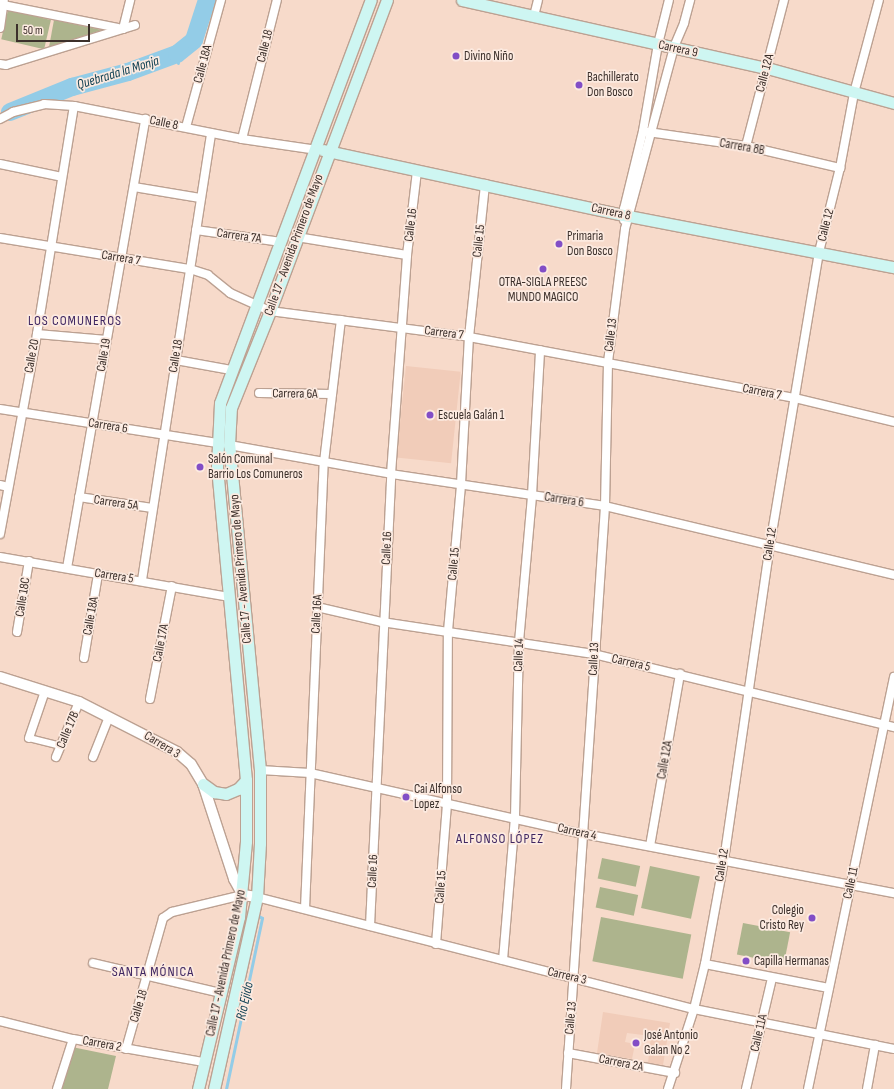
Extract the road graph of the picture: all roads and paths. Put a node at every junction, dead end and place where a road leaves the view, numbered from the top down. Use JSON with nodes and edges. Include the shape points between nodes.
{"nodes":[{"id":1,"x":130,"y":0,"type":"edge"},
{"id":2,"x":221,"y":0,"type":"edge"},
{"id":3,"x":277,"y":0,"type":"edge"},
{"id":4,"x":371,"y":0,"type":"edge"},
{"id":5,"x":387,"y":0,"type":"edge"},
{"id":6,"x":462,"y":0,"type":"edge"},
{"id":7,"x":538,"y":0,"type":"edge"},
{"id":8,"x":669,"y":0,"type":"edge"},
{"id":9,"x":690,"y":0,"type":"edge"},
{"id":10,"x":784,"y":0,"type":"edge"},
{"id":11,"x":879,"y":0,"type":"edge"},
{"id":12,"x":1,"y":7,"type":"edge"},
{"id":13,"x":534,"y":16,"type":"junction"},
{"id":14,"x":135,"y":25,"type":"dead end"},
{"id":15,"x":0,"y":28,"type":"edge"},
{"id":16,"x":123,"y":28,"type":"junction"},
{"id":17,"x":658,"y":44,"type":"junction"},
{"id":18,"x":674,"y":47,"type":"junction"},
{"id":19,"x":0,"y":64,"type":"edge"},
{"id":20,"x":767,"y":68,"type":"junction"},
{"id":21,"x":854,"y":93,"type":"junction"},
{"id":22,"x":894,"y":103,"type":"edge"},
{"id":23,"x":74,"y":106,"type":"junction"},
{"id":24,"x":0,"y":119,"type":"edge"},
{"id":25,"x":145,"y":119,"type":"junction"},
{"id":26,"x":186,"y":127,"type":"junction"},
{"id":27,"x":643,"y":131,"type":"junction"},
{"id":28,"x":211,"y":132,"type":"junction"},
{"id":29,"x":652,"y":133,"type":"junction"},
{"id":30,"x":242,"y":139,"type":"junction"},
{"id":31,"x":746,"y":146,"type":"junction"},
{"id":32,"x":317,"y":150,"type":"junction"},
{"id":33,"x":329,"y":151,"type":"junction"},
{"id":34,"x":0,"y":164,"type":"edge"},
{"id":35,"x":840,"y":168,"type":"junction"},
{"id":36,"x":418,"y":171,"type":"junction"},
{"id":37,"x":62,"y":177,"type":"junction"},
{"id":38,"x":486,"y":184,"type":"junction"},
{"id":39,"x":134,"y":186,"type":"junction"},
{"id":40,"x":200,"y":198,"type":"junction"},
{"id":41,"x":627,"y":215,"type":"junction"},
{"id":42,"x":196,"y":230,"type":"junction"},
{"id":43,"x":297,"y":237,"type":"junction"},
{"id":44,"x":0,"y":238,"type":"edge"},
{"id":45,"x":281,"y":242,"type":"junction"},
{"id":46,"x":50,"y":247,"type":"junction"},
{"id":47,"x":819,"y":252,"type":"junction"},
{"id":48,"x":407,"y":255,"type":"junction"},
{"id":49,"x":121,"y":258,"type":"junction"},
{"id":50,"x":894,"y":267,"type":"edge"},
{"id":51,"x":190,"y":269,"type":"junction"},
{"id":52,"x":255,"y":306,"type":"junction"},
{"id":53,"x":270,"y":311,"type":"junction"},
{"id":54,"x":341,"y":320,"type":"junction"},
{"id":55,"x":402,"y":328,"type":"junction"},
{"id":56,"x":37,"y":334,"type":"junction"},
{"id":57,"x":469,"y":337,"type":"junction"},
{"id":58,"x":106,"y":340,"type":"junction"},
{"id":59,"x":540,"y":350,"type":"junction"},
{"id":60,"x":176,"y":360,"type":"junction"},
{"id":61,"x":608,"y":362,"type":"junction"},
{"id":62,"x":231,"y":370,"type":"junction"},
{"id":63,"x":259,"y":393,"type":"dead end"},
{"id":64,"x":332,"y":394,"type":"junction"},
{"id":65,"x":795,"y":398,"type":"junction"},
{"id":66,"x":0,"y":409,"type":"edge"},
{"id":67,"x":22,"y":412,"type":"junction"},
{"id":68,"x":894,"y":422,"type":"edge"},
{"id":69,"x":94,"y":424,"type":"junction"},
{"id":70,"x":163,"y":435,"type":"junction"},
{"id":71,"x":217,"y":443,"type":"junction"},
{"id":72,"x":229,"y":445,"type":"junction"},
{"id":73,"x":324,"y":462,"type":"junction"},
{"id":74,"x":391,"y":474,"type":"junction"},
{"id":75,"x":461,"y":484,"type":"junction"},
{"id":76,"x":4,"y":486,"type":"edge"},
{"id":77,"x":532,"y":495,"type":"junction"},
{"id":78,"x":79,"y":497,"type":"junction"},
{"id":79,"x":605,"y":506,"type":"junction"},
{"id":80,"x":152,"y":508,"type":"junction"},
{"id":81,"x":0,"y":534,"type":"edge"},
{"id":82,"x":770,"y":545,"type":"junction"},
{"id":83,"x":0,"y":556,"type":"edge"},
{"id":84,"x":29,"y":561,"type":"junction"},
{"id":85,"x":68,"y":568,"type":"junction"},
{"id":86,"x":98,"y":574,"type":"junction"},
{"id":87,"x":894,"y":575,"type":"edge"},
{"id":88,"x":142,"y":580,"type":"junction"},
{"id":89,"x":172,"y":586,"type":"junction"},
{"id":90,"x":229,"y":597,"type":"junction"},
{"id":91,"x":317,"y":607,"type":"junction"},
{"id":92,"x":382,"y":622,"type":"junction"},
{"id":93,"x":448,"y":631,"type":"junction"},
{"id":94,"x":17,"y":632,"type":"dead end"},
{"id":95,"x":519,"y":642,"type":"junction"},
{"id":96,"x":594,"y":654,"type":"junction"},
{"id":97,"x":84,"y":658,"type":"dead end"},
{"id":98,"x":680,"y":674,"type":"junction"},
{"id":99,"x":0,"y":677,"type":"edge"},
{"id":100,"x":894,"y":677,"type":"edge"},
{"id":101,"x":748,"y":690,"type":"junction"},
{"id":102,"x":45,"y":691,"type":"junction"},
{"id":103,"x":150,"y":699,"type":"dead end"},
{"id":104,"x":79,"y":702,"type":"junction"},
{"id":105,"x":109,"y":717,"type":"junction"},
{"id":106,"x":883,"y":725,"type":"junction"},
{"id":107,"x":894,"y":728,"type":"edge"},
{"id":108,"x":29,"y":738,"type":"joint"},
{"id":109,"x":61,"y":746,"type":"junction"},
{"id":110,"x":56,"y":757,"type":"dead end"},
{"id":111,"x":93,"y":757,"type":"dead end"},
{"id":112,"x":263,"y":770,"type":"junction"},
{"id":113,"x":310,"y":773,"type":"junction"},
{"id":114,"x":246,"y":780,"type":"junction"},
{"id":115,"x":203,"y":784,"type":"junction"},
{"id":116,"x":377,"y":787,"type":"junction"},
{"id":117,"x":447,"y":802,"type":"junction"},
{"id":118,"x":515,"y":817,"type":"junction"},
{"id":119,"x":584,"y":834,"type":"junction"},
{"id":120,"x":650,"y":846,"type":"junction"},
{"id":121,"x":724,"y":860,"type":"junction"},
{"id":122,"x":851,"y":884,"type":"junction"},
{"id":123,"x":894,"y":893,"type":"edge"},
{"id":124,"x":243,"y":895,"type":"junction"},
{"id":125,"x":262,"y":897,"type":"junction"},
{"id":126,"x":305,"y":909,"type":"junction"},
{"id":127,"x":163,"y":918,"type":"joint"},
{"id":128,"x":370,"y":926,"type":"junction"},
{"id":129,"x":436,"y":944,"type":"junction"},
{"id":130,"x":503,"y":960,"type":"junction"},
{"id":131,"x":93,"y":963,"type":"dead end"},
{"id":132,"x":705,"y":964,"type":"junction"},
{"id":133,"x":148,"y":976,"type":"junction"},
{"id":134,"x":574,"y":977,"type":"junction"},
{"id":135,"x":772,"y":978,"type":"junction"},
{"id":136,"x":829,"y":988,"type":"junction"},
{"id":137,"x":221,"y":993,"type":"junction"},
{"id":138,"x":694,"y":1009,"type":"junction"},
{"id":139,"x":0,"y":1021,"type":"edge"},
{"id":140,"x":761,"y":1022,"type":"junction"},
{"id":141,"x":819,"y":1034,"type":"junction"},
{"id":142,"x":73,"y":1039,"type":"junction"},
{"id":143,"x":875,"y":1045,"type":"junction"},
{"id":144,"x":894,"y":1048,"type":"edge"},
{"id":145,"x":126,"y":1049,"type":"junction"},
{"id":146,"x":568,"y":1053,"type":"junction"},
{"id":147,"x":204,"y":1062,"type":"junction"},
{"id":148,"x":675,"y":1073,"type":"junction"},
{"id":149,"x":57,"y":1089,"type":"edge"},
{"id":150,"x":198,"y":1089,"type":"edge"},
{"id":151,"x":214,"y":1089,"type":"edge"},
{"id":152,"x":566,"y":1089,"type":"edge"},
{"id":153,"x":668,"y":1089,"type":"edge"},
{"id":154,"x":746,"y":1089,"type":"edge"},
{"id":155,"x":808,"y":1089,"type":"edge"},
{"id":156,"x":867,"y":1089,"type":"edge"}],
"edges":[{"from":1,"to":16,"type":"street"},
{"from":2,"to":26,"type":"street","name":"Calle 18A"},
{"from":3,"to":30,"type":"street","name":"Calle 18"},
{"from":4,"to":32,"type":"main road","name":"Calle 17 - Avenida Primero de Mayo"},
{"from":5,"to":33,"type":"main road","name":"Calle 17 - Avenida Primero de Mayo"},
{"from":6,"to":13,"type":"main road","name":"Carrera 9"},
{"from":7,"to":13,"type":"street"},
{"from":8,"to":17,"type":"street","name":"Calle 13"},
{"from":9,"to":18,"type":"street","name":"Calle 13"},
{"from":10,"to":20,"type":"street","name":"Calle 12A"},
{"from":11,"to":21,"type":"street","name":"Calle 12"},
{"from":12,"to":15,"type":"street"},
{"from":12,"to":16,"type":"street"},
{"from":13,"to":17,"type":"main road","name":"Carrera 9"},
{"from":14,"to":16,"type":"street"},
{"from":16,"to":19,"type":"street","via":[[6,65]]},
{"from":17,"to":18,"type":"main road","name":"Carrera 9"},
{"from":17,"to":27,"type":"street","name":"Calle 13"},
{"from":18,"to":20,"type":"main road","name":"Carrera 9"},
{"from":18,"to":29,"type":"street","name":"Calle 13"},
{"from":20,"to":21,"type":"main road","name":"Carrera 9"},
{"from":20,"to":31,"type":"street","name":"Calle 12A"},
{"from":21,"to":22,"type":"main road","name":"Carrera 9"},
{"from":21,"to":35,"type":"street","name":"Calle 12"},
{"from":23,"to":24,"type":"street","name":"Calle 8","via":[[44,104],[13,112]]},
{"from":23,"to":25,"type":"street","name":"Calle 8"},
{"from":23,"to":37,"type":"street","name":"Calle 20"},
{"from":25,"to":26,"type":"street","name":"Calle 8"},
{"from":25,"to":39,"type":"street","name":"Calle 19"},
{"from":26,"to":28,"type":"street","name":"Calle 8"},
{"from":27,"to":29,"type":"street","name":"Carrera 8B"},
{"from":27,"to":41,"type":"street","name":"Calle 13"},
{"from":28,"to":30,"type":"street","name":"Calle 8"},
{"from":28,"to":40,"type":"street","name":"Calle 18"},
{"from":29,"to":31,"type":"street","name":"Carrera 8B"},
{"from":29,"to":41,"type":"street","name":"Calle 13"},
{"from":30,"to":32,"type":"street","name":"Calle 8"},
{"from":31,"to":35,"type":"street","name":"Carrera 8B"},
{"from":32,"to":33,"type":"main road","name":"Calle 8"},
{"from":32,"to":45,"type":"main road","name":"Calle 17 - Avenida Primero de Mayo"},
{"from":33,"to":36,"type":"main road","name":"Carrera 8"},
{"from":33,"to":43,"type":"main road","name":"Calle 17 - Avenida Primero de Mayo"},
{"from":34,"to":37,"type":"street"},
{"from":35,"to":47,"type":"street","name":"Calle 12"},
{"from":36,"to":38,"type":"main road","name":"Carrera 8"},
{"from":36,"to":48,"type":"street","name":"Calle 16"},
{"from":37,"to":46,"type":"street","name":"Calle 20"},
{"from":38,"to":41,"type":"main road","name":"Carrera 8"},
{"from":38,"to":57,"type":"street","name":"Calle 15"},
{"from":39,"to":40,"type":"street"},
{"from":39,"to":49,"type":"street","name":"Calle 19"},
{"from":40,"to":42,"type":"street","name":"Calle 18"},
{"from":41,"to":47,"type":"main road","name":"Carrera 8"},
{"from":41,"to":61,"type":"street","name":"Calle 13"},
{"from":42,"to":45,"type":"street","name":"Carrera 7A"},
{"from":42,"to":51,"type":"street","name":"Calle 18"},
{"from":43,"to":48,"type":"street"},
{"from":43,"to":53,"type":"main road","name":"Calle 17 - Avenida Primero de Mayo"},
{"from":44,"to":46,"type":"street","name":"Carrera 7"},
{"from":45,"to":52,"type":"main road","name":"Calle 17 - Avenida Primero de Mayo"},
{"from":46,"to":49,"type":"street","name":"Carrera 7"},
{"from":46,"to":56,"type":"street","name":"Calle 20"},
{"from":47,"to":50,"type":"main road","name":"Carrera 8"},
{"from":47,"to":65,"type":"street","name":"Calle 12"},
{"from":48,"to":55,"type":"street","name":"Calle 16"},
{"from":49,"to":51,"type":"street","name":"Carrera 7"},
{"from":49,"to":58,"type":"street","name":"Calle 19"},
{"from":51,"to":52,"type":"street","name":"Carrera 7","via":[[208,275],[230,293]]},
{"from":51,"to":60,"type":"street","name":"Calle 18"},
{"from":52,"to":53,"type":"street","name":"Carrera 7"},
{"from":52,"to":62,"type":"main road","name":"Calle 17 - Avenida Primero de Mayo"},
{"from":53,"to":54,"type":"street","name":"Carrera 7"},
{"from":53,"to":72,"type":"main road","name":"Calle 17 - Avenida Primero de Mayo","via":[[231,408]]},
{"from":54,"to":55,"type":"street","name":"Carrera 7"},
{"from":54,"to":64,"type":"street","name":"Calle 16A"},
{"from":55,"to":57,"type":"street","name":"Carrera 7"},
{"from":55,"to":74,"type":"street","name":"Calle 16"},
{"from":56,"to":58,"type":"street"},
{"from":56,"to":67,"type":"street","name":"Calle 20"},
{"from":57,"to":59,"type":"street","name":"Carrera 7"},
{"from":57,"to":75,"type":"street","name":"Calle 15"},
{"from":58,"to":69,"type":"street","name":"Calle 19"},
{"from":59,"to":61,"type":"street","name":"Carrera 7"},
{"from":59,"to":77,"type":"street","name":"Calle 14"},
{"from":60,"to":62,"type":"street"},
{"from":60,"to":70,"type":"street","name":"Calle 18"},
{"from":61,"to":65,"type":"street","name":"Carrera 7"},
{"from":61,"to":79,"type":"street","name":"Calle 13"},
{"from":62,"to":71,"type":"main road","name":"Calle 17 - Avenida Primero de Mayo","via":[[220,403]]},
{"from":63,"to":64,"type":"street","name":"Carrera 6A"},
{"from":64,"to":73,"type":"street","name":"Calle 16A"},
{"from":65,"to":68,"type":"street","name":"Carrera 7"},
{"from":65,"to":82,"type":"street","name":"Calle 12"},
{"from":66,"to":67,"type":"street","name":"Carrera 6"},
{"from":67,"to":69,"type":"street","name":"Carrera 6"},
{"from":67,"to":76,"type":"street","name":"Calle 20"},
{"from":69,"to":70,"type":"street","name":"Carrera 6"},
{"from":69,"to":78,"type":"street","name":"Calle 19"},
{"from":70,"to":71,"type":"street","name":"Carrera 6"},
{"from":70,"to":80,"type":"street","name":"Calle 18"},
{"from":71,"to":90,"type":"main road","name":"Calle 17 - Avenida Primero de Mayo"},
{"from":72,"to":73,"type":"street","name":"Carrera 6"},
{"from":72,"to":112,"type":"main road","name":"Calle 17 - Avenida Primero de Mayo"},
{"from":73,"to":74,"type":"street","name":"Carrera 6"},
{"from":73,"to":91,"type":"street","name":"Calle 16A"},
{"from":74,"to":75,"type":"street","name":"Carrera 6"},
{"from":74,"to":92,"type":"street","name":"Calle 16"},
{"from":75,"to":77,"type":"street","name":"Carrera 6"},
{"from":75,"to":93,"type":"street","name":"Calle 15"},
{"from":76,"to":81,"type":"street","name":"Calle 20"},
{"from":77,"to":79,"type":"street","name":"Carrera 6"},
{"from":77,"to":95,"type":"street","name":"Calle 14"},
{"from":78,"to":80,"type":"street","name":"Carrera 5A"},
{"from":78,"to":85,"type":"street","name":"Calle 19"},
{"from":79,"to":82,"type":"street","name":"Carrera 6"},
{"from":79,"to":96,"type":"street","name":"Calle 13"},
{"from":80,"to":88,"type":"street","name":"Calle 18"},
{"from":82,"to":87,"type":"street","name":"Carrera 6"},
{"from":82,"to":101,"type":"street","name":"Calle 12"},
{"from":83,"to":84,"type":"street","name":"Carrera 5"},
{"from":84,"to":85,"type":"street","name":"Carrera 5"},
{"from":84,"to":94,"type":"street","name":"Calle 18C"},
{"from":85,"to":86,"type":"street","name":"Carrera 5"},
{"from":86,"to":88,"type":"street","name":"Carrera 5"},
{"from":86,"to":97,"type":"street","name":"Calle 18A"},
{"from":88,"to":89,"type":"street","name":"Carrera 5"},
{"from":89,"to":90,"type":"street","name":"Carrera 5"},
{"from":89,"to":103,"type":"street","name":"Calle 17A"},
{"from":90,"to":114,"type":"main road","name":"Calle 17 - Avenida Primero de Mayo"},
{"from":91,"to":92,"type":"street","name":"Carrera 5"},
{"from":91,"to":113,"type":"street","name":"Calle 16A"},
{"from":92,"to":93,"type":"street","name":"Carrera 5"},
{"from":92,"to":116,"type":"street","name":"Calle 16"},
{"from":93,"to":95,"type":"street","name":"Carrera 5"},
{"from":93,"to":117,"type":"street","name":"Calle 15"},
{"from":95,"to":96,"type":"street","name":"Carrera 5"},
{"from":95,"to":118,"type":"street","name":"Calle 14"},
{"from":96,"to":98,"type":"street","name":"Carrera 5"},
{"from":96,"to":119,"type":"street","name":"Calle 13"},
{"from":98,"to":101,"type":"street","name":"Carrera 5"},
{"from":98,"to":120,"type":"street","name":"Calle 12A"},
{"from":99,"to":102,"type":"street","name":"Carrera 3"},
{"from":100,"to":106,"type":"street","name":"Calle 11"},
{"from":101,"to":106,"type":"street","name":"Carrera 5"},
{"from":101,"to":121,"type":"street","name":"Calle 12"},
{"from":102,"to":104,"type":"street","name":"Carrera 3"},
{"from":102,"to":108,"type":"street"},
{"from":104,"to":105,"type":"street","name":"Carrera 3"},
{"from":104,"to":109,"type":"street","name":"Calle 17B"},
{"from":105,"to":111,"type":"street"},
{"from":105,"to":115,"type":"street","name":"Carrera 3","via":[[177,752],[191,764]]},
{"from":106,"to":107,"type":"street","name":"Carrera 5"},
{"from":106,"to":122,"type":"street","name":"Calle 11"},
{"from":108,"to":109,"type":"street"},
{"from":109,"to":110,"type":"street","name":"Calle 17B"},
{"from":112,"to":113,"type":"street","name":"Carrera 4"},
{"from":112,"to":125,"type":"main road","name":"Calle 17 - Avenida Primero de Mayo"},
{"from":113,"to":116,"type":"street","name":"Carrera 4"},
{"from":113,"to":126,"type":"street","name":"Calle 16A"},
{"from":114,"to":115,"type":"main road","via":[[238,789],[226,794],[214,792]]},
{"from":114,"to":124,"type":"main road","name":"Calle 17 - Avenida Primero de Mayo"},
{"from":115,"to":124,"type":"street","name":"Carrera 3","via":[[227,861]]},
{"from":116,"to":117,"type":"street","name":"Carrera 4"},
{"from":116,"to":128,"type":"street","name":"Calle 16"},
{"from":117,"to":118,"type":"street","name":"Carrera 4"},
{"from":117,"to":129,"type":"street","name":"Calle 15"},
{"from":118,"to":119,"type":"street","name":"Carrera 4"},
{"from":118,"to":130,"type":"street","name":"Calle 14"},
{"from":119,"to":120,"type":"street","name":"Carrera 4"},
{"from":119,"to":134,"type":"street","name":"Calle 13"},
{"from":120,"to":121,"type":"street","name":"Carrera 4"},
{"from":121,"to":122,"type":"street","name":"Carrera 4"},
{"from":121,"to":132,"type":"street","name":"Calle 12"},
{"from":122,"to":123,"type":"street","name":"Carrera 4"},
{"from":122,"to":136,"type":"street","name":"Calle 11"},
{"from":124,"to":125,"type":"street","name":"Carrera 3"},
{"from":124,"to":127,"type":"street","name":"Carrera 3","via":[[172,912]]},
{"from":124,"to":137,"type":"main road","name":"Calle 17 - Avenida Primero de Mayo"},
{"from":125,"to":126,"type":"street","name":"Carrera 3"},
{"from":125,"to":151,"type":"main road","name":"Calle 17 - Avenida Primero de Mayo"},
{"from":126,"to":128,"type":"street","name":"Carrera 3"},
{"from":127,"to":133,"type":"street","name":"Calle 18"},
{"from":128,"to":129,"type":"street","name":"Carrera 3"},
{"from":129,"to":130,"type":"street","name":"Carrera 3"},
{"from":130,"to":134,"type":"street","name":"Carrera 3"},
{"from":131,"to":133,"type":"street"},
{"from":132,"to":135,"type":"street"},
{"from":132,"to":138,"type":"street","name":"Calle 12"},
{"from":133,"to":137,"type":"street"},
{"from":133,"to":145,"type":"street","name":"Calle 18"},
{"from":134,"to":138,"type":"street","name":"Carrera 3"},
{"from":134,"to":146,"type":"street","name":"Calle 13"},
{"from":135,"to":136,"type":"street"},
{"from":135,"to":140,"type":"street","name":"Calle 11A"},
{"from":136,"to":141,"type":"street","name":"Calle 11"},
{"from":137,"to":147,"type":"main road","name":"Calle 17 - Avenida Primero de Mayo"},
{"from":138,"to":140,"type":"street","name":"Carrera 3"},
{"from":138,"to":148,"type":"street","name":"Calle 12"},
{"from":139,"to":142,"type":"street","name":"Carrera 2"},
{"from":140,"to":141,"type":"street","name":"Carrera 3"},
{"from":140,"to":154,"type":"street","name":"Calle 11A"},
{"from":141,"to":143,"type":"street","name":"Carrera 3"},
{"from":141,"to":155,"type":"street","name":"Calle 11"},
{"from":142,"to":145,"type":"street","name":"Carrera 2"},
{"from":142,"to":149,"type":"street"},
{"from":143,"to":144,"type":"street","name":"Carrera 3"},
{"from":143,"to":156,"type":"street"},
{"from":145,"to":147,"type":"street","name":"Carrera 2"},
{"from":146,"to":148,"type":"street","name":"Carrera 2A"},
{"from":146,"to":152,"type":"street","name":"Calle 13"},
{"from":147,"to":150,"type":"main road","name":"Calle 17 - Avenida Primero de Mayo"},
{"from":148,"to":153,"type":"street","name":"Calle 12"}]}
